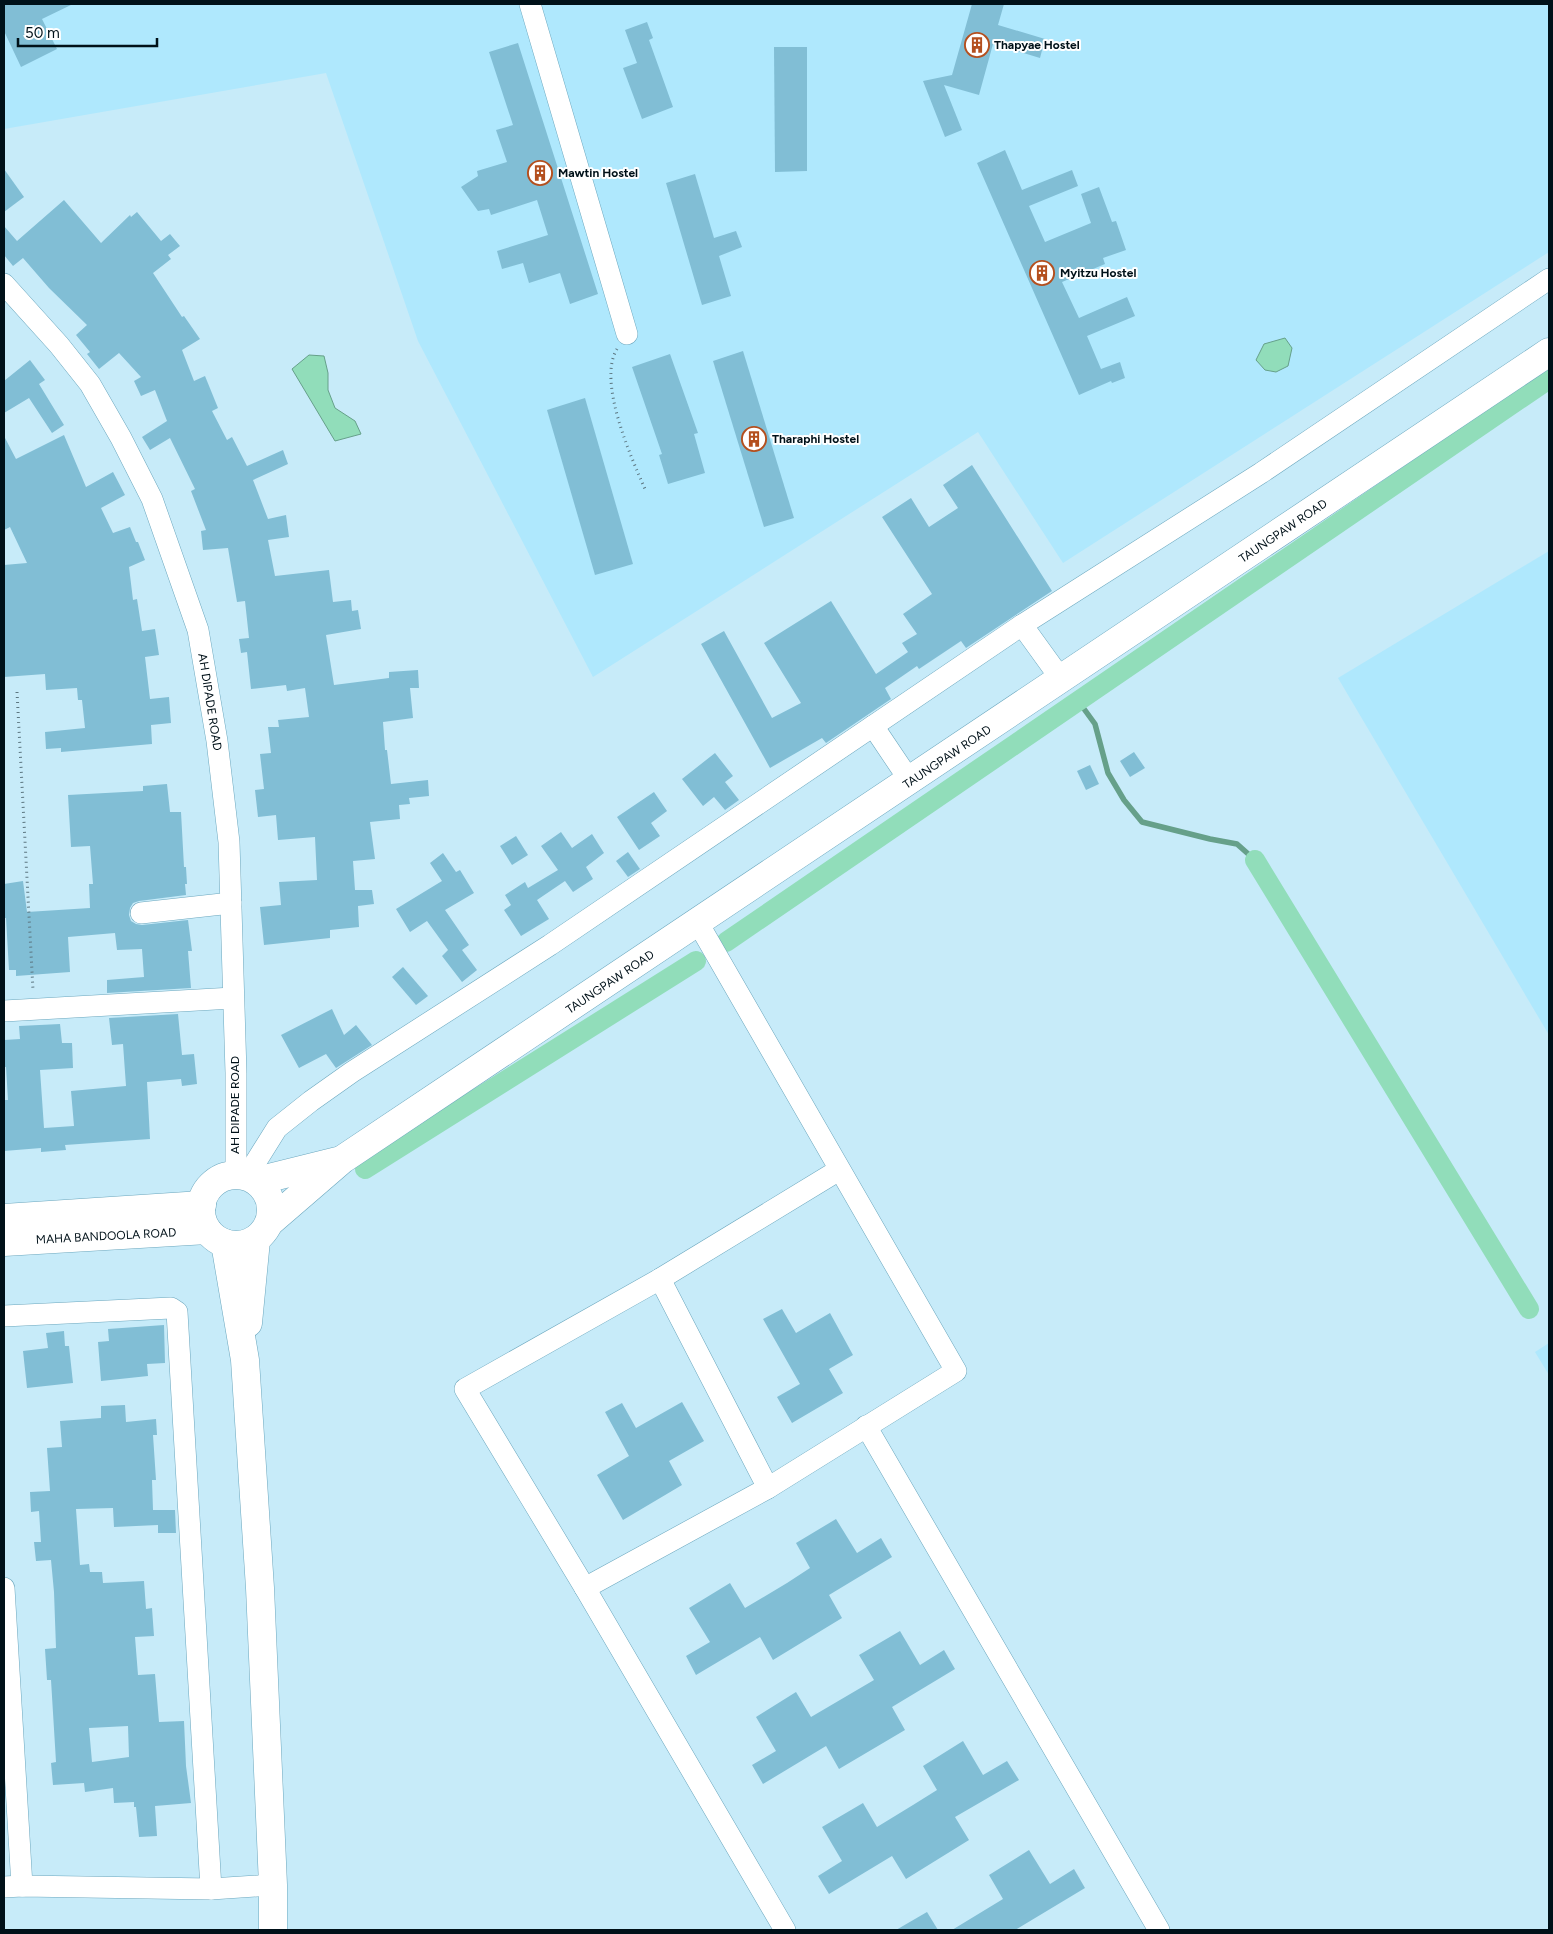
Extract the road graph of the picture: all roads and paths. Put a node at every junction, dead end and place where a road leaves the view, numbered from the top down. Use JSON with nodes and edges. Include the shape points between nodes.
{"nodes":[{"id":1,"x":530,"y":4,"type":"edge"},
{"id":2,"x":1549,"y":279,"type":"edge"},
{"id":3,"x":4,"y":284,"type":"edge"},
{"id":4,"x":627,"y":334,"type":"joint"},
{"id":5,"x":1549,"y":352,"type":"edge"},
{"id":6,"x":645,"y":489,"type":"dead end"},
{"id":7,"x":1022,"y":625,"type":"junction"},
{"id":8,"x":1062,"y":680,"type":"junction"},
{"id":9,"x":17,"y":692,"type":"dead end"},
{"id":10,"x":873,"y":726,"type":"junction"},
{"id":11,"x":910,"y":781,"type":"junction"},
{"id":12,"x":231,"y":903,"type":"junction"},
{"id":13,"x":141,"y":913,"type":"dead end"},
{"id":14,"x":698,"y":923,"type":"junction"},
{"id":15,"x":232,"y":998,"type":"junction"},
{"id":16,"x":34,"y":1009,"type":"junction"},
{"id":17,"x":4,"y":1011,"type":"edge"},
{"id":18,"x":343,"y":1159,"type":"junction"},
{"id":19,"x":839,"y":1170,"type":"junction"},
{"id":20,"x":246,"y":1178,"type":"junction"},
{"id":21,"x":4,"y":1218,"type":"edge"},
{"id":22,"x":211,"y":1226,"type":"junction"},
{"id":23,"x":263,"y":1231,"type":"junction"},
{"id":24,"x":4,"y":1242,"type":"edge"},
{"id":25,"x":660,"y":1279,"type":"junction"},
{"id":26,"x":4,"y":1316,"type":"edge"},
{"id":27,"x":245,"y":1360,"type":"junction"},
{"id":28,"x":866,"y":1426,"type":"junction"},
{"id":29,"x":768,"y":1488,"type":"junction"},
{"id":30,"x":4,"y":1588,"type":"edge"},
{"id":31,"x":584,"y":1588,"type":"junction"},
{"id":32,"x":273,"y":1885,"type":"junction"},
{"id":33,"x":13,"y":1887,"type":"edge"},
{"id":34,"x":210,"y":1890,"type":"junction"},
{"id":35,"x":273,"y":1930,"type":"edge"},
{"id":36,"x":785,"y":1930,"type":"edge"},
{"id":37,"x":1159,"y":1930,"type":"edge"}],
"edges":[{"from":1,"to":4,"type":"street"},
{"from":2,"to":7,"type":"street","via":[[1261,473]]},
{"from":3,"to":12,"type":"street","name":"AH DIPADE ROAD","via":[[90,384],[152,499],[172,553],[200,639],[229,842]]},
{"from":4,"to":6,"type":"path","via":[[614,355],[610,384],[626,447]]},
{"from":5,"to":8,"type":"main road","name":"TAUNGPAW ROAD"},
{"from":7,"to":8,"type":"street"},
{"from":7,"to":10,"type":"street"},
{"from":8,"to":11,"type":"main road","name":"TAUNGPAW ROAD"},
{"from":9,"to":16,"type":"path"},
{"from":10,"to":11,"type":"street"},
{"from":10,"to":20,"type":"street","via":[[550,945],[311,1101],[277,1128]]},
{"from":11,"to":14,"type":"main road","name":"TAUNGPAW ROAD"},
{"from":12,"to":13,"type":"street"},
{"from":12,"to":15,"type":"street","name":"AH DIPADE ROAD"},
{"from":14,"to":18,"type":"main road","name":"TAUNGPAW ROAD"},
{"from":14,"to":19,"type":"street"},
{"from":15,"to":16,"type":"street"},
{"from":15,"to":20,"type":"street","name":"AH DIPADE ROAD"},
{"from":16,"to":17,"type":"street"},
{"from":18,"to":20,"type":"main road","name":"TAUNGPAW ROAD"},
{"from":18,"to":23,"type":"main road","name":"TAUNGPAW ROAD"},
{"from":19,"to":25,"type":"street"},
{"from":19,"to":28,"type":"street","via":[[956,1372]]},
{"from":20,"to":22,"type":"main road","via":[[226,1176],[210,1188]]},
{"from":20,"to":23,"type":"main road","via":[[265,1189],[270,1199],[271,1211]]},
{"from":21,"to":22,"type":"main road","name":"MAHA BANDOOLA ROAD"},
{"from":22,"to":23,"type":"main road","via":[[235,1246],[246,1244]]},
{"from":22,"to":24,"type":"main road","name":"MAHA BANDOOLA ROAD"},
{"from":22,"to":27,"type":"main road"},
{"from":23,"to":27,"type":"main road"},
{"from":25,"to":29,"type":"street"},
{"from":25,"to":31,"type":"street","via":[[465,1389]]},
{"from":26,"to":34,"type":"street","via":[[171,1308],[177,1312]]},
{"from":27,"to":32,"type":"main road","via":[[260,1588]]},
{"from":28,"to":29,"type":"street"},
{"from":28,"to":37,"type":"street"},
{"from":29,"to":31,"type":"street"},
{"from":30,"to":33,"type":"street"},
{"from":31,"to":36,"type":"street"},
{"from":32,"to":34,"type":"street"},
{"from":32,"to":35,"type":"main road"},
{"from":33,"to":34,"type":"street"}]}
